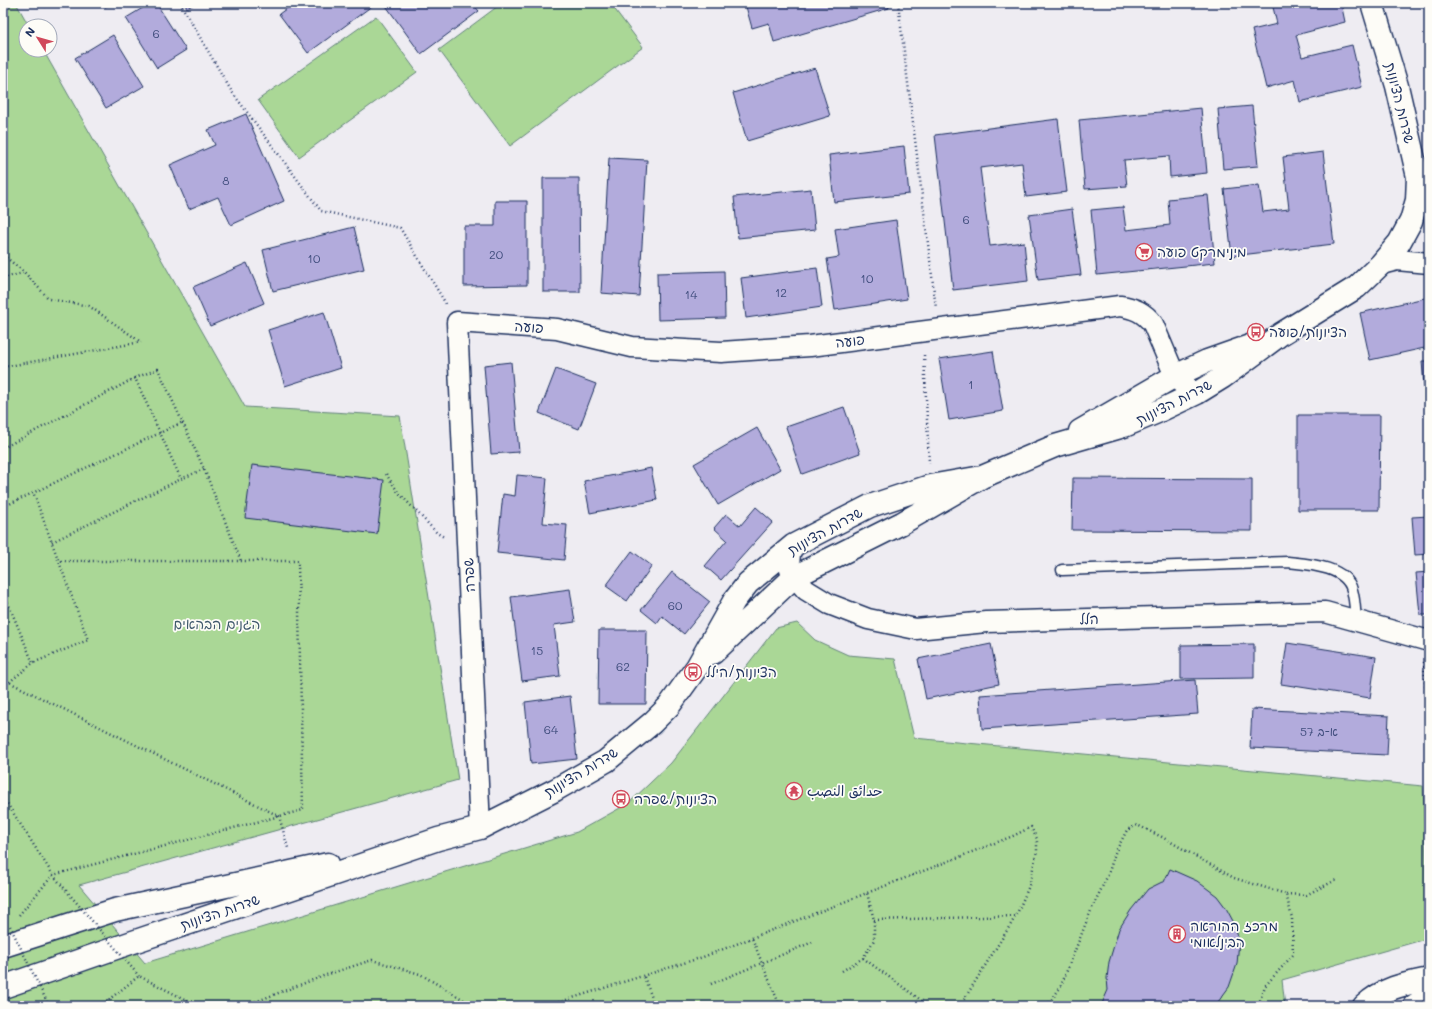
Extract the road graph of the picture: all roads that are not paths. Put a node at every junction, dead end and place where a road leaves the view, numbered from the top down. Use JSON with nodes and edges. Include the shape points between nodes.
{"nodes":[{"id":1,"x":1372,"y":3,"type":"edge"},
{"id":2,"x":1418,"y":178,"type":"junction"},
{"id":3,"x":1429,"y":203,"type":"edge"},
{"id":4,"x":1429,"y":263,"type":"edge"},
{"id":5,"x":1381,"y":264,"type":"junction"},
{"id":6,"x":457,"y":322,"type":"joint"},
{"id":7,"x":1281,"y":334,"type":"junction"},
{"id":8,"x":1174,"y":376,"type":"junction"},
{"id":9,"x":1197,"y":393,"type":"junction"},
{"id":10,"x":1055,"y":446,"type":"junction"},
{"id":11,"x":982,"y":477,"type":"junction"},
{"id":12,"x":794,"y":545,"type":"junction"},
{"id":13,"x":1062,"y":570,"type":"dead end"},
{"id":14,"x":794,"y":577,"type":"junction"},
{"id":15,"x":1356,"y":621,"type":"junction"},
{"id":16,"x":1426,"y":640,"type":"edge"},
{"id":17,"x":697,"y":667,"type":"junction"},
{"id":18,"x":480,"y":828,"type":"junction"},
{"id":19,"x":438,"y":839,"type":"junction"},
{"id":20,"x":3,"y":946,"type":"edge"},
{"id":21,"x":1429,"y":979,"type":"edge"},
{"id":22,"x":3,"y":987,"type":"edge"},
{"id":23,"x":1429,"y":996,"type":"edge"},
{"id":24,"x":1364,"y":1006,"type":"edge"},
{"id":25,"x":1414,"y":1006,"type":"edge"}],
"edges":[{"from":1,"to":2,"type":"street","name":"שדרות הציונות","via":[[1397,86]]},
{"from":2,"to":3,"type":"street"},
{"from":2,"to":5,"type":"street","name":"שדרות הציונות","via":[[1417,200],[1411,221],[1399,243]]},
{"from":4,"to":5,"type":"street","via":[[1397,260]]},
{"from":5,"to":7,"type":"street","name":"שדרות הציונות","via":[[1357,287]]},
{"from":6,"to":8,"type":"street","name":"פועה","via":[[557,329],[632,347],[721,352],[810,346],[1120,306],[1147,316],[1153,324]]},
{"from":6,"to":18,"type":"street","name":"שפרה"},
{"from":7,"to":8,"type":"street","name":"שדרות הציונות"},
{"from":7,"to":9,"type":"street","name":"שדרות הציונות"},
{"from":8,"to":9,"type":"street","name":"פועה","via":[[1188,389]]},
{"from":8,"to":10,"type":"street","name":"שדרות הציונות"},
{"from":9,"to":10,"type":"street","name":"שדרות הציונות","via":[[1124,426]]},
{"from":10,"to":11,"type":"street","name":"שדרות הציונות"},
{"from":11,"to":12,"type":"street","name":"שדרות הציונות","via":[[930,486],[870,506]]},
{"from":11,"to":14,"type":"street","name":"שדרות הציונות","via":[[902,523]]},
{"from":12,"to":14,"type":"street","name":"הלל","via":[[788,560]]},
{"from":12,"to":17,"type":"street","name":"שדרות הציונות","via":[[748,583],[734,601]]},
{"from":13,"to":15,"type":"lane","via":[[1288,562],[1315,564],[1342,575],[1352,588]]},
{"from":14,"to":15,"type":"street","name":"הלל","via":[[806,590],[829,604],[868,619],[916,629],[986,622],[1325,612]]},
{"from":14,"to":17,"type":"street","name":"שדרות הציונות"},
{"from":15,"to":16,"type":"street","name":"הלל"},
{"from":17,"to":18,"type":"street","name":"שדרות הציונות","via":[[652,723],[606,761]]},
{"from":18,"to":19,"type":"street","name":"שדרות הציונות"},
{"from":19,"to":20,"type":"street","name":"שדרות הציונות","via":[[115,910]]},
{"from":19,"to":22,"type":"street","name":"שדרות הציונות"},
{"from":21,"to":24,"type":"street","via":[[1393,987],[1372,998]]},
{"from":23,"to":25,"type":"street"}]}
